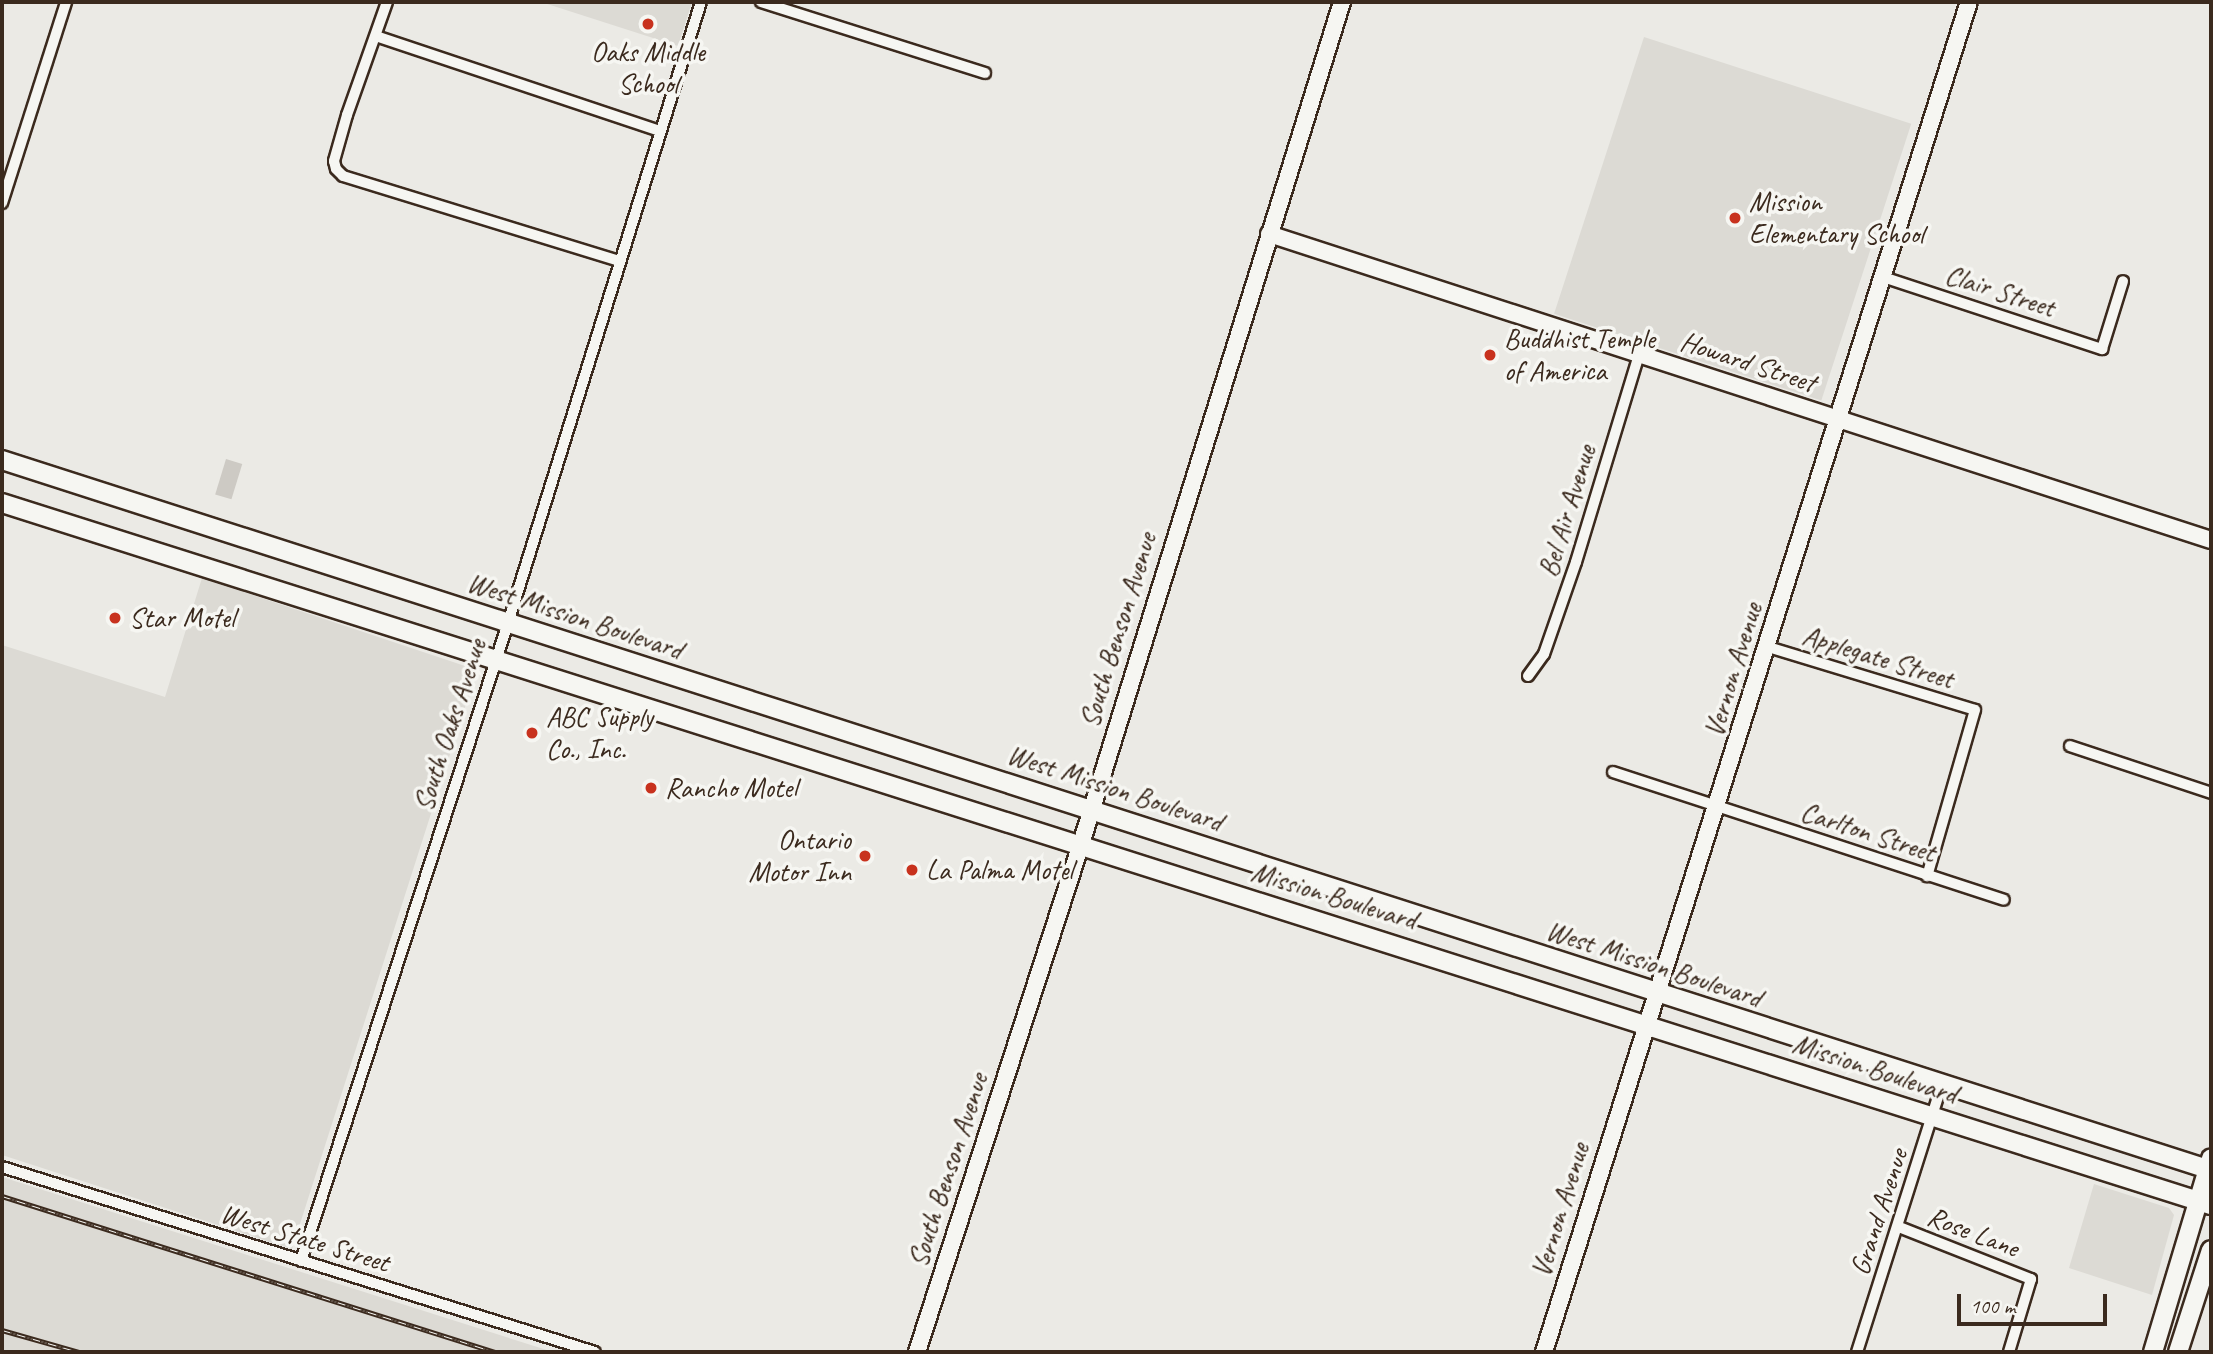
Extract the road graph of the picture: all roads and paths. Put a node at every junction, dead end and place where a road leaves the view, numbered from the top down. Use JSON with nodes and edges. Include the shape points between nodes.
{"nodes":[{"id":1,"x":66,"y":2,"type":"edge"},
{"id":2,"x":387,"y":2,"type":"edge"},
{"id":3,"x":701,"y":2,"type":"edge"},
{"id":4,"x":761,"y":2,"type":"edge"},
{"id":5,"x":1342,"y":2,"type":"edge"},
{"id":6,"x":1969,"y":2,"type":"edge"},
{"id":7,"x":376,"y":36,"type":"junction"},
{"id":8,"x":985,"y":73,"type":"dead end"},
{"id":9,"x":660,"y":131,"type":"junction"},
{"id":10,"x":2,"y":203,"type":"edge"},
{"id":11,"x":1269,"y":234,"type":"junction"},
{"id":12,"x":620,"y":261,"type":"junction"},
{"id":13,"x":1883,"y":277,"type":"junction"},
{"id":14,"x":2123,"y":281,"type":"dead end"},
{"id":15,"x":1639,"y":354,"type":"junction"},
{"id":16,"x":1839,"y":419,"type":"junction"},
{"id":17,"x":2,"y":460,"type":"edge"},
{"id":18,"x":2,"y":503,"type":"edge"},
{"id":19,"x":2211,"y":540,"type":"edge"},
{"id":20,"x":508,"y":623,"type":"junction"},
{"id":21,"x":1768,"y":647,"type":"junction"},
{"id":22,"x":494,"y":660,"type":"junction"},
{"id":23,"x":1528,"y":676,"type":"dead end"},
{"id":24,"x":2070,"y":746,"type":"dead end"},
{"id":25,"x":1614,"y":772,"type":"dead end"},
{"id":26,"x":2211,"y":793,"type":"edge"},
{"id":27,"x":1092,"y":807,"type":"junction"},
{"id":28,"x":1717,"y":808,"type":"junction"},
{"id":29,"x":1081,"y":844,"type":"junction"},
{"id":30,"x":1927,"y":876,"type":"junction"},
{"id":31,"x":2004,"y":900,"type":"dead end"},
{"id":32,"x":1658,"y":993,"type":"junction"},
{"id":33,"x":1644,"y":1021,"type":"junction"},
{"id":34,"x":1942,"y":1084,"type":"junction"},
{"id":35,"x":1933,"y":1116,"type":"junction"},
{"id":36,"x":2210,"y":1166,"type":"edge"},
{"id":37,"x":2,"y":1167,"type":"edge"},
{"id":38,"x":2204,"y":1202,"type":"edge"},
{"id":39,"x":1899,"y":1227,"type":"junction"},
{"id":40,"x":2211,"y":1250,"type":"edge"},
{"id":41,"x":301,"y":1261,"type":"junction"},
{"id":42,"x":595,"y":1352,"type":"edge"},
{"id":43,"x":917,"y":1352,"type":"edge"},
{"id":44,"x":1544,"y":1352,"type":"edge"},
{"id":45,"x":1857,"y":1352,"type":"edge"},
{"id":46,"x":2009,"y":1352,"type":"edge"},
{"id":47,"x":2153,"y":1352,"type":"edge"},
{"id":48,"x":2178,"y":1352,"type":"edge"}],
"edges":[{"from":1,"to":10,"type":"street"},
{"from":2,"to":7,"type":"street"},
{"from":3,"to":9,"type":"street","name":"South Oaks Avenue"},
{"from":4,"to":8,"type":"street"},
{"from":5,"to":11,"type":"street","name":"South Benson Avenue"},
{"from":6,"to":13,"type":"street","name":"Vernon Avenue"},
{"from":7,"to":9,"type":"street"},
{"from":7,"to":12,"type":"street","via":[[334,161],[343,176]]},
{"from":9,"to":12,"type":"street","name":"South Oaks Avenue"},
{"from":11,"to":15,"type":"street","name":"Howard Street"},
{"from":11,"to":27,"type":"street","name":"South Benson Avenue"},
{"from":12,"to":20,"type":"street","name":"South Oaks Avenue"},
{"from":13,"to":14,"type":"street","name":"Clair Street","via":[[2102,349]]},
{"from":13,"to":16,"type":"street","name":"Vernon Avenue"},
{"from":15,"to":16,"type":"street","name":"Howard Street"},
{"from":15,"to":23,"type":"street","name":"Bel Air Avenue","via":[[1576,562],[1544,654]]},
{"from":16,"to":19,"type":"street","name":"Howard Street"},
{"from":16,"to":21,"type":"street","name":"Vernon Avenue"},
{"from":17,"to":20,"type":"main road","name":"West Mission Boulevard"},
{"from":18,"to":22,"type":"main road"},
{"from":20,"to":22,"type":"street","name":"South Oaks Avenue"},
{"from":20,"to":27,"type":"main road","name":"West Mission Boulevard"},
{"from":21,"to":28,"type":"street","name":"Vernon Avenue"},
{"from":21,"to":30,"type":"street","name":"Applegate Street","via":[[1975,710]]},
{"from":22,"to":29,"type":"main road"},
{"from":22,"to":41,"type":"street","name":"South Oaks Avenue"},
{"from":24,"to":26,"type":"street"},
{"from":25,"to":28,"type":"street","name":"Carlton Street"},
{"from":27,"to":29,"type":"street","name":"South Benson Avenue"},
{"from":27,"to":32,"type":"main road","name":"West Mission Boulevard"},
{"from":28,"to":30,"type":"street","name":"Carlton Street"},
{"from":28,"to":32,"type":"street","name":"Vernon Avenue"},
{"from":29,"to":33,"type":"main road","name":"Mission Boulevard"},
{"from":29,"to":43,"type":"street","name":"South Benson Avenue"},
{"from":30,"to":31,"type":"street","name":"Carlton Street"},
{"from":32,"to":33,"type":"street","name":"Vernon Avenue"},
{"from":32,"to":34,"type":"main road","name":"West Mission Boulevard"},
{"from":33,"to":35,"type":"main road","name":"Mission Boulevard"},
{"from":33,"to":44,"type":"street","name":"Vernon Avenue"},
{"from":34,"to":35,"type":"street","name":"Grand Avenue"},
{"from":34,"to":36,"type":"main road","name":"West Mission Boulevard"},
{"from":35,"to":38,"type":"main road","name":"Mission Boulevard"},
{"from":35,"to":39,"type":"street","name":"Grand Avenue"},
{"from":36,"to":38,"type":"main road"},
{"from":37,"to":41,"type":"street","name":"West State Street"},
{"from":38,"to":47,"type":"main road"},
{"from":39,"to":45,"type":"street","name":"Grand Avenue"},
{"from":39,"to":46,"type":"street","name":"Rose Lane","via":[[2031,1279]]},
{"from":40,"to":48,"type":"main road"},
{"from":41,"to":42,"type":"street","name":"West State Street"}]}
